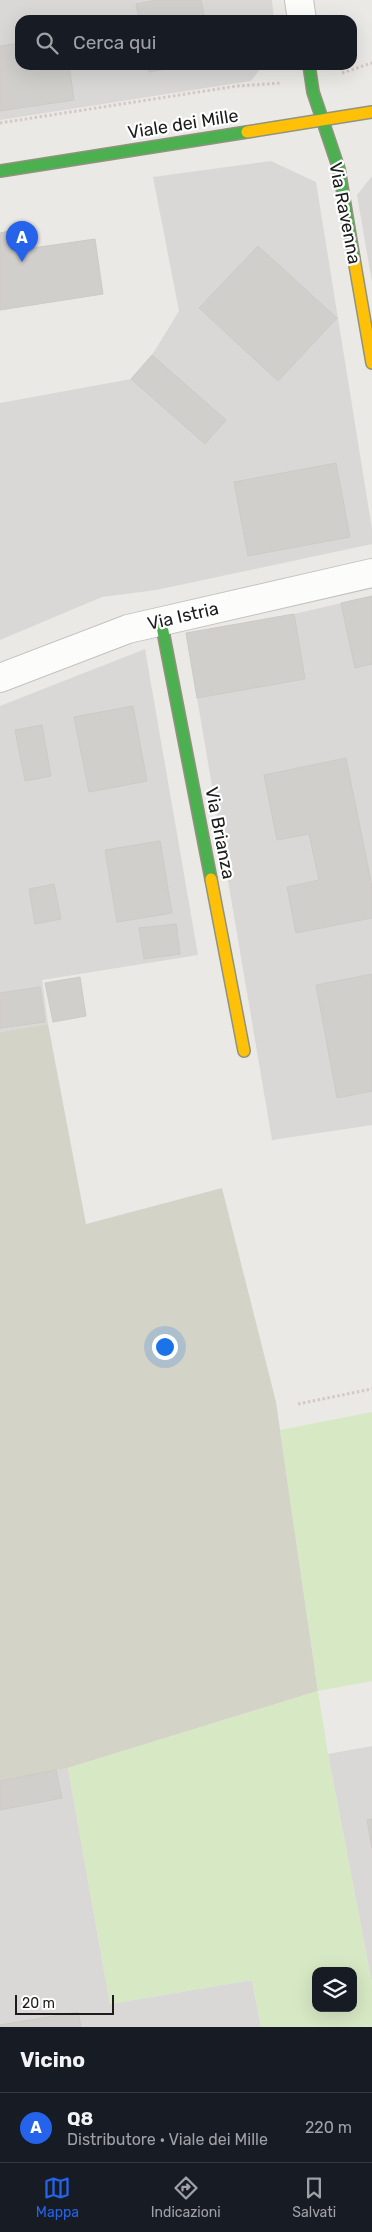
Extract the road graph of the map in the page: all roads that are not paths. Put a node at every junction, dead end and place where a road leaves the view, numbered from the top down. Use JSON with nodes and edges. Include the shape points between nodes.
{"nodes":[{"id":1,"x":299,"y":0,"type":"edge"},
{"id":2,"x":301,"y":15,"type":"edge"},
{"id":3,"x":310,"y":70,"type":"edge"},
{"id":4,"x":372,"y":112,"type":"edge"},
{"id":5,"x":322,"y":120,"type":"junction"},
{"id":6,"x":0,"y":170,"type":"edge"},
{"id":7,"x":372,"y":363,"type":"edge"},
{"id":8,"x":372,"y":573,"type":"edge"},
{"id":9,"x":162,"y":621,"type":"junction"},
{"id":10,"x":0,"y":678,"type":"edge"},
{"id":11,"x":244,"y":1051,"type":"dead end"}],
"edges":[{"from":1,"to":2,"type":"street"},
{"from":3,"to":5,"type":"street","name":"Via Ravenna"},
{"from":4,"to":5,"type":"street","name":"Viale dei Mille"},
{"from":5,"to":6,"type":"street","name":"Viale dei Mille"},
{"from":5,"to":7,"type":"street","name":"Via Ravenna","via":[[339,169]]},
{"from":8,"to":9,"type":"street","name":"Via Istria"},
{"from":9,"to":10,"type":"street","name":"Via Istria","via":[[128,628]]},
{"from":9,"to":11,"type":"street","name":"Via Brianza"}]}
